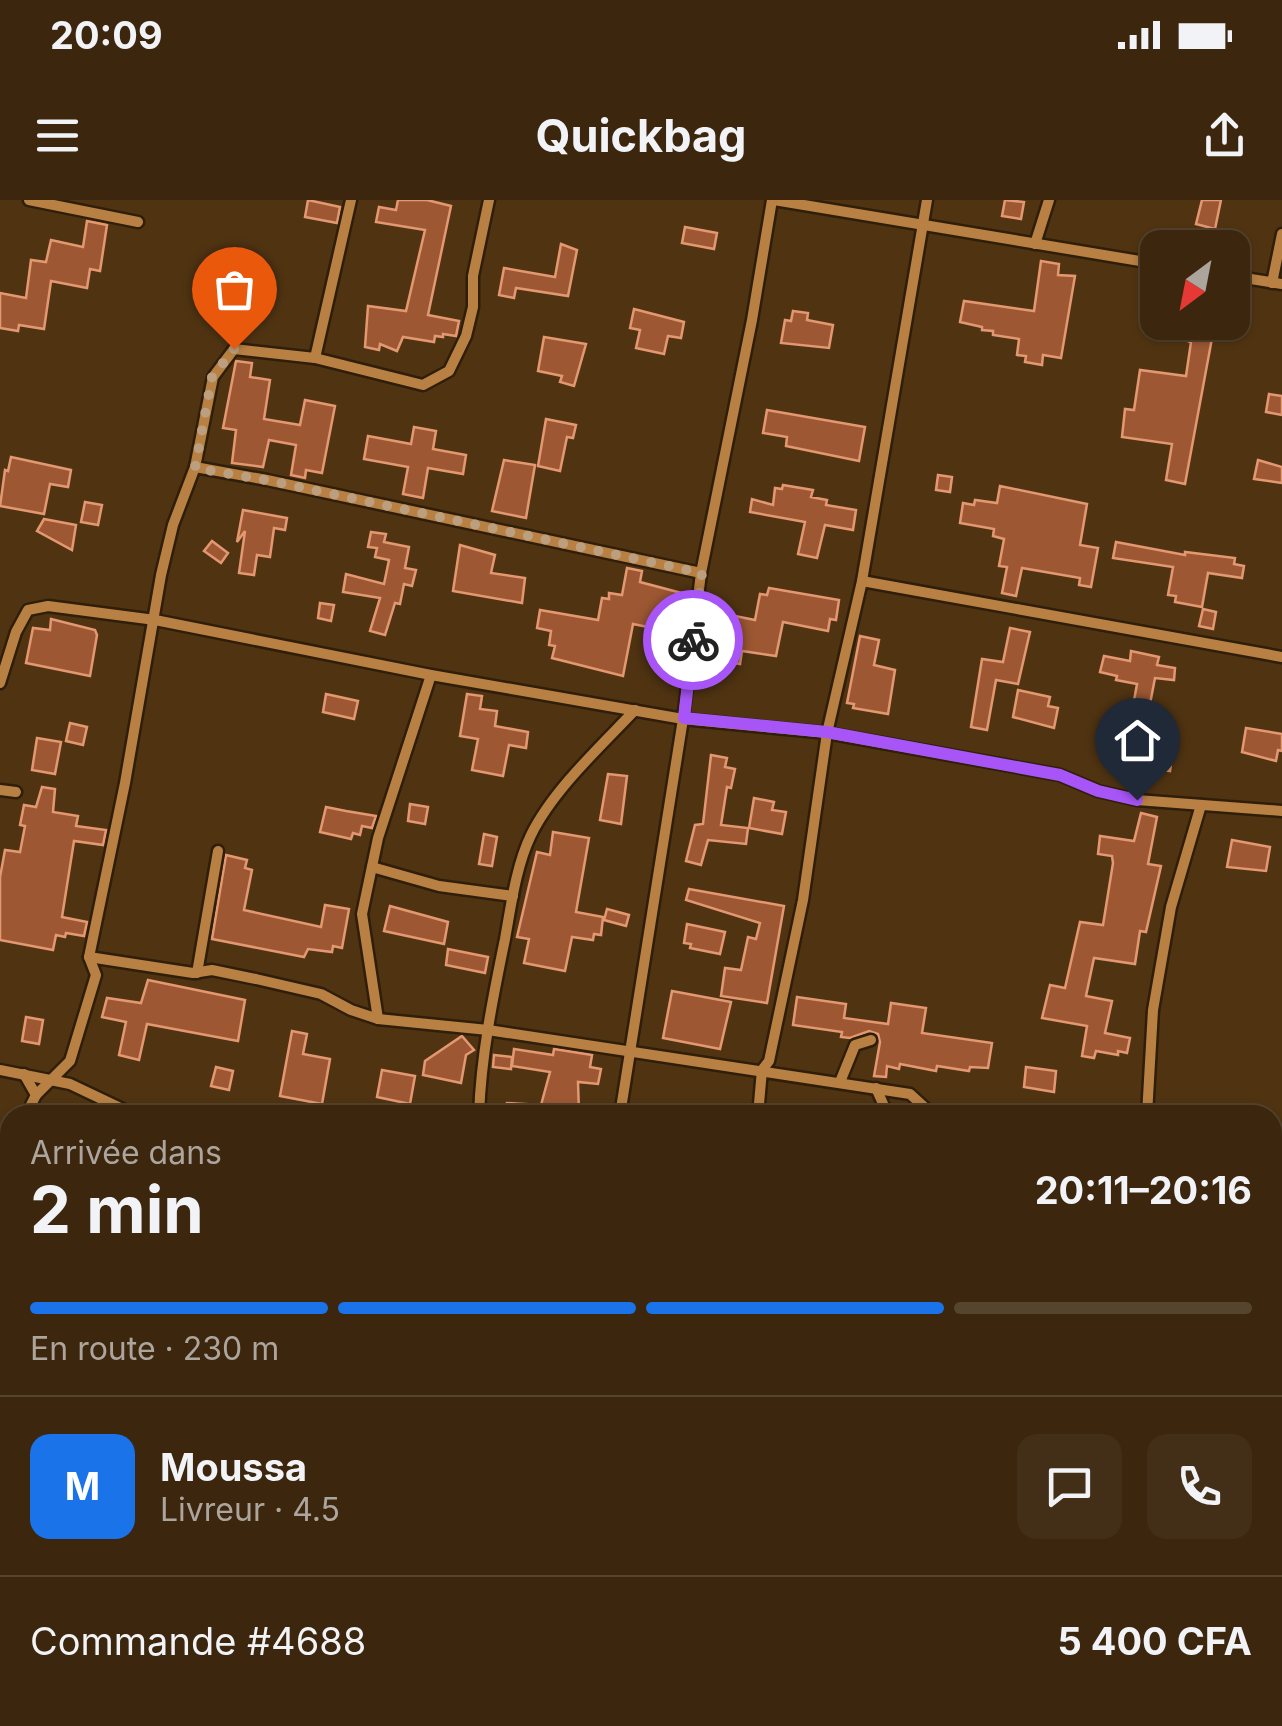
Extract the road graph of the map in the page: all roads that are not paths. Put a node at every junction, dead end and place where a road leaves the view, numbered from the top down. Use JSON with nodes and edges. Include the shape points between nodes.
{"nodes":[{"id":1,"x":29,"y":200,"type":"edge"},
{"id":2,"x":350,"y":200,"type":"edge"},
{"id":3,"x":490,"y":200,"type":"edge"},
{"id":4,"x":773,"y":200,"type":"edge"},
{"id":5,"x":927,"y":200,"type":"edge"},
{"id":6,"x":1049,"y":200,"type":"edge"},
{"id":7,"x":138,"y":222,"type":"dead end"},
{"id":8,"x":924,"y":226,"type":"junction"},
{"id":9,"x":1282,"y":234,"type":"edge"},
{"id":10,"x":1035,"y":244,"type":"junction"},
{"id":11,"x":1140,"y":261,"type":"edge"},
{"id":12,"x":1250,"y":279,"type":"edge"},
{"id":13,"x":1277,"y":284,"type":"edge"},
{"id":14,"x":315,"y":358,"type":"junction"},
{"id":15,"x":195,"y":468,"type":"junction"},
{"id":16,"x":702,"y":573,"type":"junction"},
{"id":17,"x":862,"y":581,"type":"junction"},
{"id":18,"x":155,"y":620,"type":"junction"},
{"id":19,"x":1282,"y":657,"type":"edge"},
{"id":20,"x":431,"y":675,"type":"junction"},
{"id":21,"x":0,"y":683,"type":"edge"},
{"id":22,"x":635,"y":710,"type":"junction"},
{"id":23,"x":684,"y":718,"type":"junction"},
{"id":24,"x":827,"y":732,"type":"junction"},
{"id":25,"x":0,"y":790,"type":"edge"},
{"id":26,"x":16,"y":792,"type":"dead end"},
{"id":27,"x":1201,"y":805,"type":"junction"},
{"id":28,"x":1282,"y":811,"type":"edge"},
{"id":29,"x":218,"y":851,"type":"dead end"},
{"id":30,"x":372,"y":866,"type":"junction"},
{"id":31,"x":513,"y":896,"type":"junction"},
{"id":32,"x":89,"y":957,"type":"junction"},
{"id":33,"x":197,"y":973,"type":"junction"},
{"id":34,"x":378,"y":1019,"type":"junction"},
{"id":35,"x":488,"y":1030,"type":"junction"},
{"id":36,"x":870,"y":1040,"type":"dead end"},
{"id":37,"x":630,"y":1053,"type":"junction"},
{"id":38,"x":0,"y":1070,"type":"edge"},
{"id":39,"x":762,"y":1070,"type":"junction"},
{"id":40,"x":24,"y":1074,"type":"junction"},
{"id":41,"x":50,"y":1080,"type":"junction"},
{"id":42,"x":840,"y":1082,"type":"junction"},
{"id":43,"x":876,"y":1088,"type":"junction"},
{"id":44,"x":36,"y":1095,"type":"junction"},
{"id":45,"x":31,"y":1105,"type":"edge"},
{"id":46,"x":115,"y":1105,"type":"edge"},
{"id":47,"x":480,"y":1105,"type":"edge"},
{"id":48,"x":622,"y":1105,"type":"edge"},
{"id":49,"x":759,"y":1105,"type":"edge"},
{"id":50,"x":884,"y":1105,"type":"edge"},
{"id":51,"x":922,"y":1105,"type":"edge"},
{"id":52,"x":1147,"y":1105,"type":"edge"}],
"edges":[{"from":1,"to":7,"type":"street"},
{"from":2,"to":14,"type":"street"},
{"from":3,"to":14,"type":"street","via":[[473,307],[449,371],[423,384]]},
{"from":4,"to":8,"type":"street"},
{"from":4,"to":16,"type":"street"},
{"from":5,"to":8,"type":"street"},
{"from":6,"to":10,"type":"street"},
{"from":8,"to":10,"type":"street"},
{"from":8,"to":17,"type":"street"},
{"from":9,"to":13,"type":"street"},
{"from":10,"to":11,"type":"street"},
{"from":12,"to":13,"type":"street"},
{"from":14,"to":15,"type":"street","via":[[234,349],[212,377]]},
{"from":15,"to":16,"type":"street"},
{"from":15,"to":18,"type":"street","via":[[173,525]]},
{"from":16,"to":23,"type":"street"},
{"from":17,"to":19,"type":"street"},
{"from":17,"to":24,"type":"street"},
{"from":18,"to":20,"type":"street"},
{"from":18,"to":21,"type":"street","via":[[48,606],[28,610]]},
{"from":18,"to":32,"type":"street"},
{"from":20,"to":22,"type":"street"},
{"from":20,"to":30,"type":"street"},
{"from":22,"to":23,"type":"street"},
{"from":22,"to":31,"type":"street","via":[[575,773],[532,835]]},
{"from":23,"to":24,"type":"street"},
{"from":23,"to":37,"type":"street"},
{"from":24,"to":27,"type":"street","via":[[1060,775],[1137,800]]},
{"from":24,"to":39,"type":"street","via":[[803,900]]},
{"from":25,"to":26,"type":"street"},
{"from":27,"to":28,"type":"street"},
{"from":27,"to":52,"type":"street","via":[[1171,907]]},
{"from":29,"to":33,"type":"street"},
{"from":30,"to":31,"type":"street","via":[[439,886]]},
{"from":30,"to":34,"type":"street","via":[[362,914]]},
{"from":31,"to":35,"type":"street"},
{"from":32,"to":33,"type":"street"},
{"from":32,"to":41,"type":"street","via":[[96,975],[70,1061]]},
{"from":33,"to":34,"type":"street","via":[[212,970],[321,994]]},
{"from":34,"to":35,"type":"street"},
{"from":35,"to":37,"type":"street"},
{"from":35,"to":47,"type":"street"},
{"from":36,"to":42,"type":"street","via":[[855,1045]]},
{"from":37,"to":39,"type":"street"},
{"from":37,"to":48,"type":"street"},
{"from":38,"to":40,"type":"street"},
{"from":39,"to":42,"type":"street"},
{"from":39,"to":49,"type":"street"},
{"from":40,"to":41,"type":"street"},
{"from":40,"to":44,"type":"street"},
{"from":41,"to":44,"type":"street"},
{"from":41,"to":46,"type":"street"},
{"from":42,"to":43,"type":"street"},
{"from":43,"to":50,"type":"street"},
{"from":43,"to":51,"type":"street","via":[[910,1094]]},
{"from":44,"to":45,"type":"street"}]}
